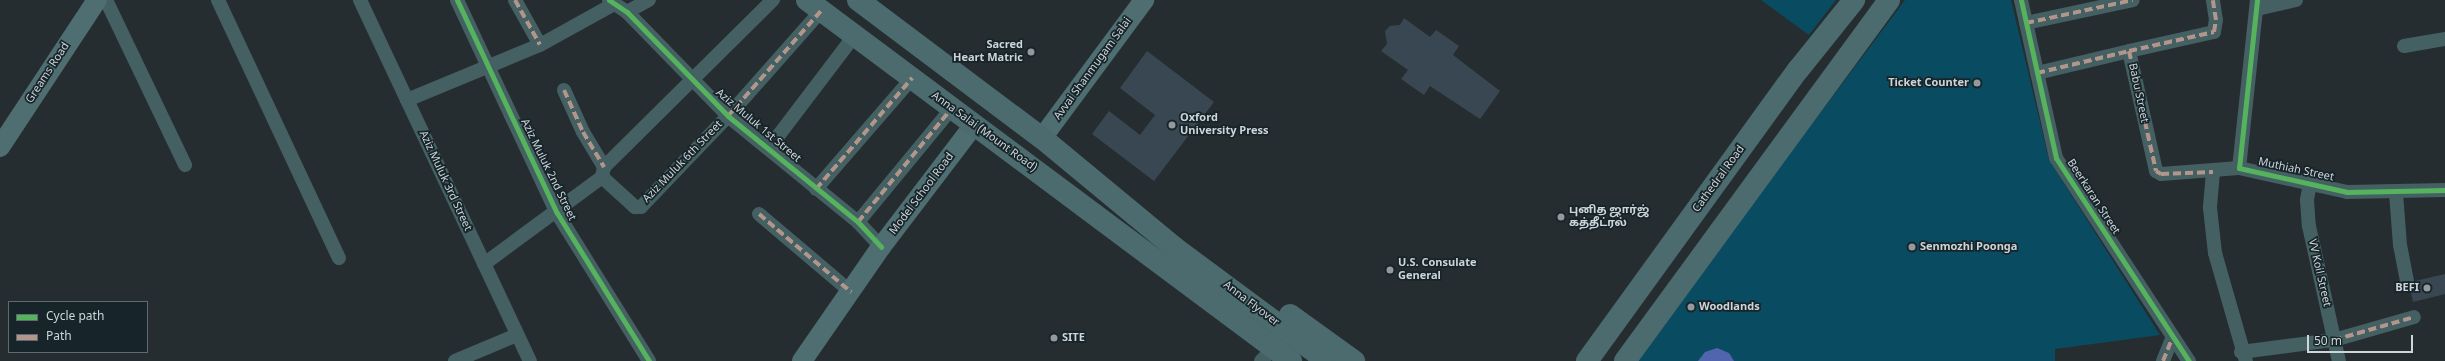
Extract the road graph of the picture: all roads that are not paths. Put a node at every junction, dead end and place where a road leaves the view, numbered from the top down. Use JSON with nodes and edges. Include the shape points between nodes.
{"nodes":[{"id":1,"x":82,"y":0,"type":"edge"},
{"id":2,"x":97,"y":0,"type":"edge"},
{"id":3,"x":106,"y":0,"type":"edge"},
{"id":4,"x":218,"y":0,"type":"edge"},
{"id":5,"x":360,"y":0,"type":"edge"},
{"id":6,"x":457,"y":0,"type":"edge"},
{"id":7,"x":515,"y":0,"type":"edge"},
{"id":8,"x":649,"y":0,"type":"edge"},
{"id":9,"x":773,"y":0,"type":"edge"},
{"id":10,"x":858,"y":0,"type":"edge"},
{"id":11,"x":1144,"y":0,"type":"edge"},
{"id":12,"x":1854,"y":0,"type":"edge"},
{"id":13,"x":1889,"y":0,"type":"edge"},
{"id":14,"x":2021,"y":0,"type":"edge"},
{"id":15,"x":2133,"y":0,"type":"edge"},
{"id":16,"x":2213,"y":0,"type":"edge"},
{"id":17,"x":2296,"y":0,"type":"edge"},
{"id":18,"x":612,"y":2,"type":"edge"},
{"id":19,"x":2257,"y":4,"type":"edge"},
{"id":20,"x":814,"y":5,"type":"edge"},
{"id":21,"x":627,"y":12,"type":"junction"},
{"id":22,"x":2026,"y":23,"type":"junction"},
{"id":23,"x":854,"y":36,"type":"junction"},
{"id":24,"x":2445,"y":39,"type":"edge"},
{"id":25,"x":540,"y":45,"type":"junction"},
{"id":26,"x":2404,"y":46,"type":"dead end"},
{"id":27,"x":2129,"y":51,"type":"junction"},
{"id":28,"x":488,"y":68,"type":"junction"},
{"id":29,"x":2036,"y":73,"type":"junction"},
{"id":30,"x":912,"y":78,"type":"junction"},
{"id":31,"x":691,"y":81,"type":"junction"},
{"id":32,"x":564,"y":90,"type":"dead end"},
{"id":33,"x":407,"y":100,"type":"junction"},
{"id":34,"x":951,"y":109,"type":"junction"},
{"id":35,"x":728,"y":116,"type":"junction"},
{"id":36,"x":974,"y":125,"type":"junction"},
{"id":37,"x":0,"y":127,"type":"edge"},
{"id":38,"x":1042,"y":138,"type":"junction"},
{"id":39,"x":0,"y":147,"type":"edge"},
{"id":40,"x":769,"y":148,"type":"junction"},
{"id":41,"x":185,"y":165,"type":"dead end"},
{"id":42,"x":2239,"y":168,"type":"junction"},
{"id":43,"x":603,"y":172,"type":"junction"},
{"id":44,"x":2213,"y":172,"type":"junction"},
{"id":45,"x":2310,"y":184,"type":"junction"},
{"id":46,"x":816,"y":189,"type":"junction"},
{"id":47,"x":2445,"y":190,"type":"edge"},
{"id":48,"x":2396,"y":193,"type":"junction"},
{"id":49,"x":557,"y":213,"type":"junction"},
{"id":50,"x":759,"y":214,"type":"dead end"},
{"id":51,"x":858,"y":222,"type":"junction"},
{"id":52,"x":881,"y":247,"type":"junction"},
{"id":53,"x":1183,"y":254,"type":"junction"},
{"id":54,"x":339,"y":258,"type":"dead end"},
{"id":55,"x":484,"y":264,"type":"junction"},
{"id":56,"x":1160,"y":264,"type":"junction"},
{"id":57,"x":2407,"y":281,"type":"dead end"},
{"id":58,"x":851,"y":292,"type":"junction"},
{"id":59,"x":2414,"y":316,"type":"dead end"},
{"id":60,"x":517,"y":335,"type":"junction"},
{"id":61,"x":2172,"y":339,"type":"junction"},
{"id":62,"x":2334,"y":340,"type":"junction"},
{"id":63,"x":2243,"y":356,"type":"edge"},
{"id":64,"x":1266,"y":359,"type":"edge"},
{"id":65,"x":455,"y":361,"type":"edge"},
{"id":66,"x":530,"y":361,"type":"edge"},
{"id":67,"x":649,"y":361,"type":"edge"},
{"id":68,"x":802,"y":361,"type":"edge"},
{"id":69,"x":1291,"y":361,"type":"edge"},
{"id":70,"x":1327,"y":361,"type":"edge"},
{"id":71,"x":1354,"y":361,"type":"edge"},
{"id":72,"x":1587,"y":361,"type":"edge"},
{"id":73,"x":1625,"y":361,"type":"edge"},
{"id":74,"x":2163,"y":361,"type":"edge"},
{"id":75,"x":2189,"y":361,"type":"edge"},
{"id":76,"x":2339,"y":361,"type":"edge"}],
"edges":[{"from":1,"to":37,"type":"street","name":"Greams Road","via":[[42,57]]},
{"from":2,"to":39,"type":"street","name":"Greams Road"},
{"from":3,"to":41,"type":"street"},
{"from":4,"to":54,"type":"street"},
{"from":5,"to":33,"type":"street","name":"Aziz Muluk 3rd Street"},
{"from":6,"to":28,"type":"street","name":"Aziz Muluk 2nd Street"},
{"from":7,"to":25,"type":"street"},
{"from":8,"to":21,"type":"street"},
{"from":9,"to":31,"type":"street"},
{"from":10,"to":38,"type":"main road"},
{"from":11,"to":38,"type":"street","name":"Avvai Shanmugam Salai"},
{"from":12,"to":72,"type":"main road","name":"Cathedral Road","via":[[1798,70]]},
{"from":13,"to":73,"type":"main road"},
{"from":14,"to":22,"type":"street","name":"Beerkaran Street"},
{"from":15,"to":22,"type":"street"},
{"from":16,"to":27,"type":"street","via":[[2216,20],[2214,32]]},
{"from":17,"to":19,"type":"street"},
{"from":18,"to":21,"type":"street","name":"Aziz Muluk 1st Street"},
{"from":18,"to":25,"type":"street"},
{"from":19,"to":42,"type":"street"},
{"from":20,"to":23,"type":"main road","name":"Anna Salai (Mount Road)"},
{"from":20,"to":35,"type":"street"},
{"from":21,"to":31,"type":"street","name":"Aziz Muluk 1st Street"},
{"from":22,"to":29,"type":"street","name":"Beerkaran Street"},
{"from":23,"to":30,"type":"main road","name":"Anna Salai (Mount Road)"},
{"from":23,"to":40,"type":"street"},
{"from":24,"to":26,"type":"street"},
{"from":25,"to":28,"type":"street"},
{"from":27,"to":29,"type":"street","name":"Babu Street"},
{"from":27,"to":44,"type":"street","name":"Babu Street","via":[[2156,171],[2162,174]]},
{"from":28,"to":33,"type":"street"},
{"from":28,"to":49,"type":"street","name":"Aziz Muluk 2nd Street"},
{"from":29,"to":61,"type":"street","name":"Beerkaran Street","via":[[2056,158]]},
{"from":30,"to":34,"type":"main road","name":"Anna Salai (Mount Road)"},
{"from":30,"to":46,"type":"street"},
{"from":31,"to":35,"type":"street","name":"Aziz Muluk 1st Street"},
{"from":31,"to":43,"type":"street"},
{"from":32,"to":43,"type":"street"},
{"from":33,"to":55,"type":"street","name":"Aziz Muluk 3rd Street"},
{"from":34,"to":36,"type":"main road","name":"Anna Salai (Mount Road)"},
{"from":34,"to":51,"type":"street"},
{"from":35,"to":40,"type":"street","name":"Aziz Muluk 1st Street"},
{"from":35,"to":43,"type":"street","name":"Aziz Muluk 6th Street","via":[[641,206],[635,207]]},
{"from":36,"to":52,"type":"street","name":"Model School Road"},
{"from":36,"to":56,"type":"main road","name":"Anna Salai (Mount Road)"},
{"from":38,"to":53,"type":"main road"},
{"from":40,"to":46,"type":"street","name":"Aziz Muluk 1st Street"},
{"from":42,"to":44,"type":"street","name":"Babu Street"},
{"from":42,"to":45,"type":"street","name":"Muthiah Street"},
{"from":43,"to":49,"type":"street"},
{"from":44,"to":63,"type":"street","via":[[2210,208],[2215,253]]},
{"from":45,"to":48,"type":"street","name":"Muthiah Street","via":[[2347,192]]},
{"from":45,"to":62,"type":"street","name":"VV Koil Street","via":[[2307,200],[2309,226]]},
{"from":46,"to":51,"type":"street","name":"Aziz Muluk 1st Street"},
{"from":47,"to":48,"type":"street","name":"Muthiah Street"},
{"from":48,"to":57,"type":"street","via":[[2400,245]]},
{"from":49,"to":55,"type":"street"},
{"from":49,"to":67,"type":"street","name":"Aziz Muluk 2nd Street"},
{"from":50,"to":58,"type":"street"},
{"from":51,"to":52,"type":"street","name":"Aziz Muluk 1st Street"},
{"from":52,"to":58,"type":"street","name":"Model School Road"},
{"from":53,"to":70,"type":"main road","name":"Anna Flyover"},
{"from":53,"to":71,"type":"main road","via":[[1196,246]]},
{"from":55,"to":60,"type":"street","name":"Aziz Muluk 3rd Street"},
{"from":56,"to":64,"type":"main road","via":[[1173,285]]},
{"from":56,"to":69,"type":"main road","name":"Anna Flyover"},
{"from":58,"to":68,"type":"street","name":"Model School Road"},
{"from":59,"to":62,"type":"street"},
{"from":60,"to":65,"type":"street"},
{"from":60,"to":66,"type":"street","name":"Aziz Muluk 3rd Street"},
{"from":61,"to":74,"type":"street"},
{"from":61,"to":75,"type":"street","name":"Beerkaran Street"},
{"from":62,"to":63,"type":"street"},
{"from":62,"to":76,"type":"street","name":"VV Koil Street"}]}
